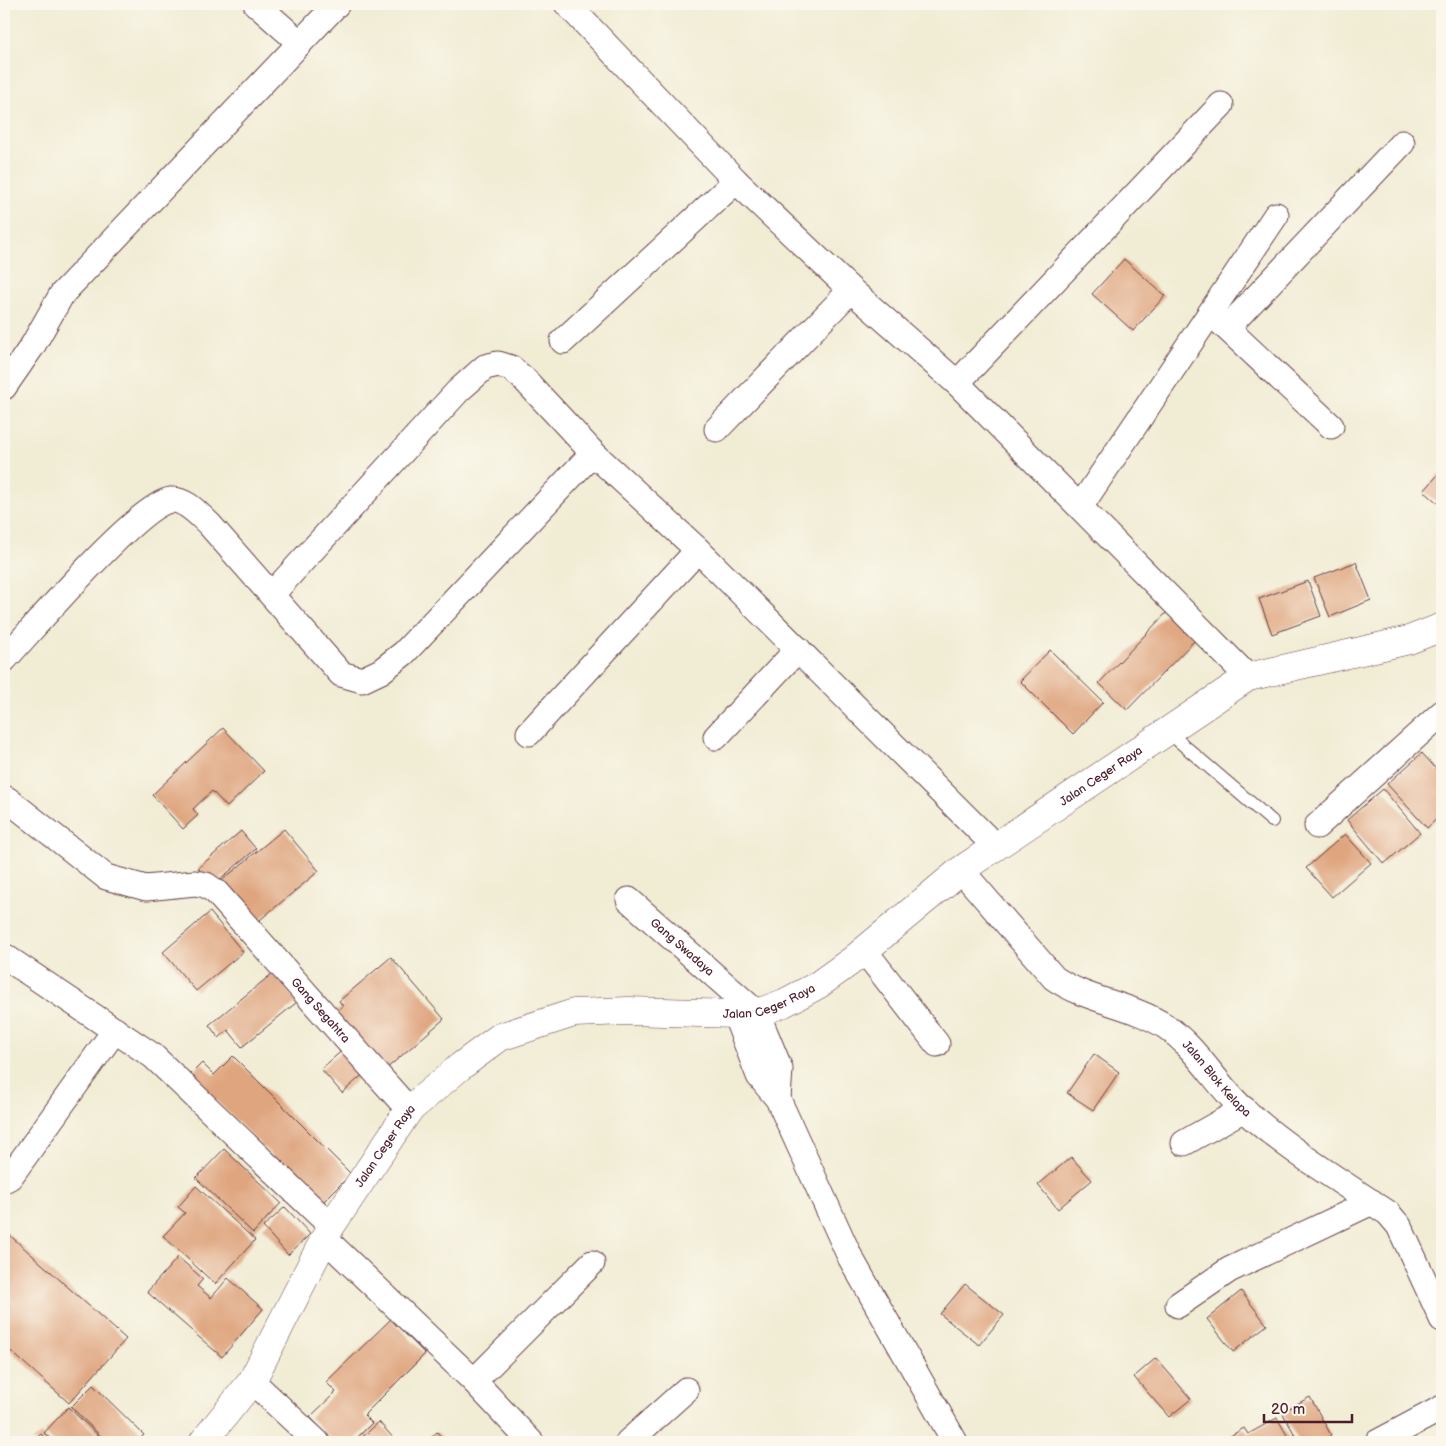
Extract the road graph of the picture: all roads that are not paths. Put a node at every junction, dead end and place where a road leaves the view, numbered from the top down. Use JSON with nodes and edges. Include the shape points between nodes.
{"nodes":[{"id":1,"x":256,"y":4,"type":"edge"},
{"id":2,"x":337,"y":4,"type":"edge"},
{"id":3,"x":567,"y":4,"type":"edge"},
{"id":4,"x":299,"y":42,"type":"junction"},
{"id":5,"x":1221,"y":105,"type":"dead end"},
{"id":6,"x":1402,"y":143,"type":"dead end"},
{"id":7,"x":736,"y":181,"type":"junction"},
{"id":8,"x":1276,"y":215,"type":"dead end"},
{"id":9,"x":851,"y":290,"type":"junction"},
{"id":10,"x":1219,"y":321,"type":"junction"},
{"id":11,"x":563,"y":341,"type":"dead end"},
{"id":12,"x":956,"y":382,"type":"junction"},
{"id":13,"x":4,"y":387,"type":"edge"},
{"id":14,"x":1331,"y":426,"type":"dead end"},
{"id":15,"x":717,"y":429,"type":"dead end"},
{"id":16,"x":593,"y":452,"type":"junction"},
{"id":17,"x":1080,"y":507,"type":"junction"},
{"id":18,"x":698,"y":550,"type":"junction"},
{"id":19,"x":272,"y":594,"type":"junction"},
{"id":20,"x":1442,"y":627,"type":"edge"},
{"id":21,"x":798,"y":649,"type":"junction"},
{"id":22,"x":4,"y":660,"type":"edge"},
{"id":23,"x":1248,"y":677,"type":"junction"},
{"id":24,"x":1442,"y":714,"type":"edge"},
{"id":25,"x":1167,"y":731,"type":"junction"},
{"id":26,"x":529,"y":733,"type":"dead end"},
{"id":27,"x":716,"y":737,"type":"dead end"},
{"id":28,"x":7,"y":799,"type":"dead end"},
{"id":29,"x":1272,"y":821,"type":"dead end"},
{"id":30,"x":1317,"y":826,"type":"dead end"},
{"id":31,"x":995,"y":846,"type":"junction"},
{"id":32,"x":961,"y":870,"type":"junction"},
{"id":33,"x":629,"y":900,"type":"dead end"},
{"id":34,"x":864,"y":950,"type":"junction"},
{"id":35,"x":4,"y":956,"type":"edge"},
{"id":36,"x":743,"y":1007,"type":"junction"},
{"id":37,"x":115,"y":1030,"type":"junction"},
{"id":38,"x":937,"y":1044,"type":"dead end"},
{"id":39,"x":1244,"y":1109,"type":"junction"},
{"id":40,"x":409,"y":1110,"type":"junction"},
{"id":41,"x":1184,"y":1144,"type":"dead end"},
{"id":42,"x":4,"y":1180,"type":"edge"},
{"id":43,"x":1372,"y":1202,"type":"junction"},
{"id":44,"x":328,"y":1232,"type":"junction"},
{"id":45,"x":592,"y":1264,"type":"dead end"},
{"id":46,"x":1178,"y":1305,"type":"dead end"},
{"id":47,"x":1441,"y":1311,"type":"edge"},
{"id":48,"x":252,"y":1381,"type":"junction"},
{"id":49,"x":474,"y":1381,"type":"junction"},
{"id":50,"x":686,"y":1390,"type":"dead end"},
{"id":51,"x":1442,"y":1408,"type":"edge"},
{"id":52,"x":203,"y":1442,"type":"edge"},
{"id":53,"x":318,"y":1442,"type":"edge"},
{"id":54,"x":531,"y":1442,"type":"edge"},
{"id":55,"x":628,"y":1442,"type":"edge"},
{"id":56,"x":955,"y":1442,"type":"edge"},
{"id":57,"x":1378,"y":1442,"type":"edge"}],
"edges":[{"from":1,"to":4,"type":"street"},
{"from":2,"to":4,"type":"street"},
{"from":3,"to":7,"type":"street"},
{"from":4,"to":13,"type":"street","via":[[62,294],[33,346]]},
{"from":5,"to":12,"type":"street"},
{"from":6,"to":10,"type":"street"},
{"from":7,"to":9,"type":"street"},
{"from":7,"to":11,"type":"street"},
{"from":8,"to":10,"type":"street"},
{"from":9,"to":12,"type":"street"},
{"from":9,"to":15,"type":"street"},
{"from":10,"to":14,"type":"street"},
{"from":10,"to":17,"type":"street"},
{"from":12,"to":17,"type":"street"},
{"from":16,"to":18,"type":"street"},
{"from":16,"to":19,"type":"street","via":[[404,652],[381,671],[362,680],[341,674]]},
{"from":16,"to":19,"type":"street","via":[[524,379],[510,368],[498,364],[485,367],[458,391]]},
{"from":17,"to":23,"type":"street"},
{"from":18,"to":21,"type":"street"},
{"from":18,"to":26,"type":"street"},
{"from":19,"to":22,"type":"street","via":[[190,506],[172,500],[154,506],[127,528]]},
{"from":20,"to":23,"type":"main road","name":"Jalan Ceger Raya","via":[[1409,640]]},
{"from":21,"to":27,"type":"street"},
{"from":21,"to":31,"type":"street"},
{"from":23,"to":25,"type":"main road","name":"Jalan Ceger Raya"},
{"from":24,"to":30,"type":"street"},
{"from":25,"to":29,"type":"lane"},
{"from":25,"to":31,"type":"main road","name":"Jalan Ceger Raya"},
{"from":28,"to":40,"type":"street","name":"Gang Segahtra","via":[[106,878],[146,888],[195,883],[216,892]]},
{"from":31,"to":32,"type":"main road","name":"Jalan Ceger Raya"},
{"from":32,"to":34,"type":"main road","name":"Jalan Ceger Raya"},
{"from":32,"to":39,"type":"street","name":"Jalan Blok Kelapa","via":[[1054,978],[1066,987],[1146,1015],[1166,1027]]},
{"from":33,"to":36,"type":"street","name":"Gang Swadaya"},
{"from":34,"to":36,"type":"main road","name":"Jalan Ceger Raya","via":[[818,985],[784,1003]]},
{"from":34,"to":38,"type":"street"},
{"from":35,"to":37,"type":"street"},
{"from":36,"to":40,"type":"main road","name":"Jalan Ceger Raya","via":[[574,1013],[537,1023],[500,1037]]},
{"from":36,"to":56,"type":"street","via":[[759,1076],[778,1099],[850,1257]]},
{"from":37,"to":42,"type":"street","via":[[10,1177]]},
{"from":37,"to":44,"type":"street","via":[[153,1056]]},
{"from":39,"to":41,"type":"street"},
{"from":39,"to":43,"type":"street","name":"Jalan Blok Kelapa"},
{"from":40,"to":44,"type":"main road","name":"Jalan Ceger Raya"},
{"from":43,"to":46,"type":"street","via":[[1229,1270]]},
{"from":43,"to":47,"type":"street","name":"Jalan Blok Kelapa","via":[[1399,1226]]},
{"from":44,"to":48,"type":"main road","name":"Jalan Ceger Raya"},
{"from":44,"to":49,"type":"street"},
{"from":45,"to":49,"type":"street"},
{"from":48,"to":52,"type":"main road","name":"Jalan Ceger Raya"},
{"from":48,"to":53,"type":"street"},
{"from":49,"to":54,"type":"street"},
{"from":50,"to":55,"type":"street"},
{"from":51,"to":57,"type":"street"}]}
